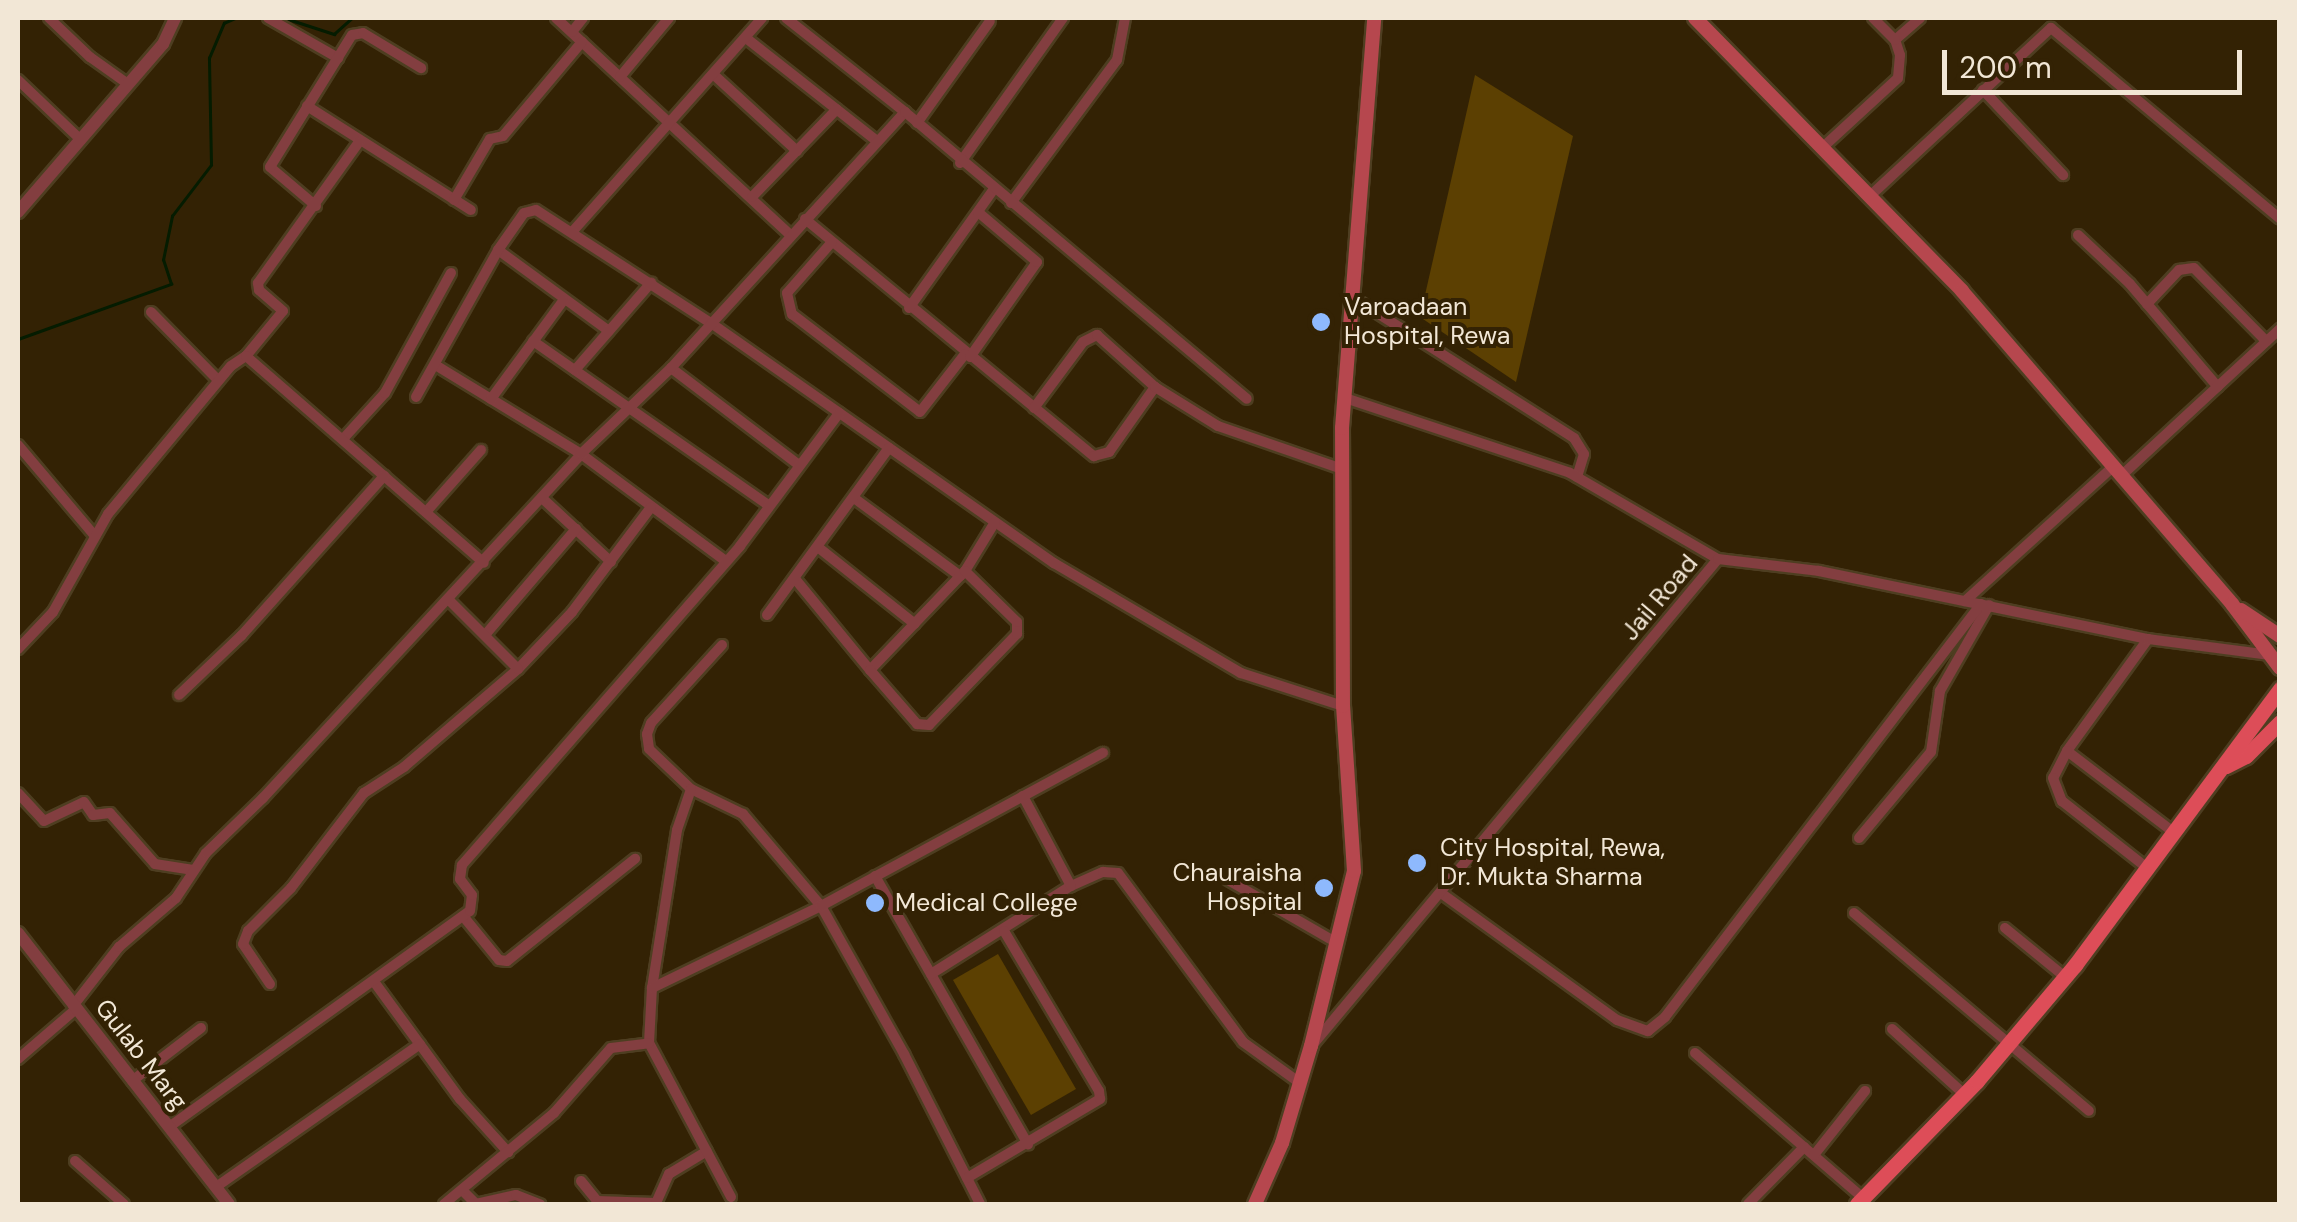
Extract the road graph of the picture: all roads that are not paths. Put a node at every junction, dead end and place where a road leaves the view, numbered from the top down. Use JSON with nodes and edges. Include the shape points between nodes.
{"nodes":[{"id":1,"x":49,"y":18,"type":"edge"},
{"id":2,"x":176,"y":18,"type":"edge"},
{"id":3,"x":268,"y":18,"type":"edge"},
{"id":4,"x":556,"y":18,"type":"edge"},
{"id":5,"x":583,"y":18,"type":"edge"},
{"id":6,"x":669,"y":18,"type":"edge"},
{"id":7,"x":762,"y":18,"type":"edge"},
{"id":8,"x":786,"y":18,"type":"edge"},
{"id":9,"x":1063,"y":18,"type":"edge"},
{"id":10,"x":1124,"y":18,"type":"edge"},
{"id":11,"x":1374,"y":18,"type":"edge"},
{"id":12,"x":1695,"y":18,"type":"edge"},
{"id":13,"x":1873,"y":18,"type":"edge"},
{"id":14,"x":1920,"y":18,"type":"edge"},
{"id":15,"x":2042,"y":18,"type":"edge"},
{"id":16,"x":990,"y":21,"type":"dead end"},
{"id":17,"x":2051,"y":28,"type":"junction"},
{"id":18,"x":572,"y":32,"type":"junction"},
{"id":19,"x":746,"y":38,"type":"junction"},
{"id":20,"x":1895,"y":40,"type":"junction"},
{"id":21,"x":582,"y":42,"type":"junction"},
{"id":22,"x":338,"y":58,"type":"junction"},
{"id":23,"x":422,"y":68,"type":"dead end"},
{"id":24,"x":714,"y":74,"type":"junction"},
{"id":25,"x":620,"y":78,"type":"junction"},
{"id":26,"x":19,"y":84,"type":"edge"},
{"id":27,"x":128,"y":84,"type":"junction"},
{"id":28,"x":1984,"y":90,"type":"junction"},
{"id":29,"x":307,"y":106,"type":"junction"},
{"id":30,"x":837,"y":109,"type":"junction"},
{"id":31,"x":905,"y":112,"type":"junction"},
{"id":32,"x":669,"y":122,"type":"junction"},
{"id":33,"x":917,"y":123,"type":"junction"},
{"id":34,"x":81,"y":140,"type":"junction"},
{"id":35,"x":877,"y":140,"type":"junction"},
{"id":36,"x":359,"y":142,"type":"junction"},
{"id":37,"x":1822,"y":148,"type":"junction"},
{"id":38,"x":797,"y":151,"type":"junction"},
{"id":39,"x":960,"y":163,"type":"junction"},
{"id":40,"x":2063,"y":174,"type":"dead end"},
{"id":41,"x":994,"y":189,"type":"junction"},
{"id":42,"x":1870,"y":196,"type":"junction"},
{"id":43,"x":752,"y":198,"type":"junction"},
{"id":44,"x":454,"y":200,"type":"junction"},
{"id":45,"x":1011,"y":202,"type":"junction"},
{"id":46,"x":316,"y":206,"type":"junction"},
{"id":47,"x":471,"y":210,"type":"dead end"},
{"id":48,"x":18,"y":212,"type":"edge"},
{"id":49,"x":978,"y":212,"type":"junction"},
{"id":50,"x":805,"y":219,"type":"junction"},
{"id":51,"x":2280,"y":219,"type":"edge"},
{"id":52,"x":573,"y":231,"type":"junction"},
{"id":53,"x":790,"y":235,"type":"junction"},
{"id":54,"x":2078,"y":236,"type":"dead end"},
{"id":55,"x":832,"y":242,"type":"junction"},
{"id":56,"x":498,"y":250,"type":"junction"},
{"id":57,"x":451,"y":273,"type":"dead end"},
{"id":58,"x":650,"y":283,"type":"junction"},
{"id":59,"x":1352,"y":297,"type":"junction"},
{"id":60,"x":563,"y":300,"type":"junction"},
{"id":61,"x":2147,"y":304,"type":"junction"},
{"id":62,"x":908,"y":308,"type":"junction"},
{"id":63,"x":151,"y":312,"type":"dead end"},
{"id":64,"x":710,"y":324,"type":"junction"},
{"id":65,"x":2280,"y":329,"type":"edge"},
{"id":66,"x":608,"y":331,"type":"junction"},
{"id":67,"x":532,"y":341,"type":"junction"},
{"id":68,"x":2266,"y":342,"type":"junction"},
{"id":69,"x":968,"y":355,"type":"junction"},
{"id":70,"x":246,"y":356,"type":"junction"},
{"id":71,"x":437,"y":366,"type":"junction"},
{"id":72,"x":672,"y":368,"type":"junction"},
{"id":73,"x":574,"y":370,"type":"junction"},
{"id":74,"x":218,"y":380,"type":"junction"},
{"id":75,"x":1155,"y":387,"type":"junction"},
{"id":76,"x":2218,"y":387,"type":"junction"},
{"id":77,"x":416,"y":397,"type":"dead end"},
{"id":78,"x":1344,"y":398,"type":"junction"},
{"id":79,"x":491,"y":399,"type":"junction"},
{"id":80,"x":1247,"y":399,"type":"dead end"},
{"id":81,"x":633,"y":407,"type":"junction"},
{"id":82,"x":1034,"y":408,"type":"junction"},
{"id":83,"x":838,"y":412,"type":"junction"},
{"id":84,"x":343,"y":439,"type":"junction"},
{"id":85,"x":18,"y":445,"type":"edge"},
{"id":86,"x":889,"y":448,"type":"junction"},
{"id":87,"x":481,"y":450,"type":"dead end"},
{"id":88,"x":581,"y":454,"type":"junction"},
{"id":89,"x":799,"y":465,"type":"junction"},
{"id":90,"x":1342,"y":469,"type":"junction"},
{"id":91,"x":2117,"y":472,"type":"junction"},
{"id":92,"x":384,"y":476,"type":"junction"},
{"id":93,"x":1577,"y":476,"type":"junction"},
{"id":94,"x":542,"y":498,"type":"junction"},
{"id":95,"x":854,"y":498,"type":"junction"},
{"id":96,"x":768,"y":505,"type":"junction"},
{"id":97,"x":651,"y":507,"type":"junction"},
{"id":98,"x":426,"y":512,"type":"junction"},
{"id":99,"x":995,"y":522,"type":"junction"},
{"id":100,"x":576,"y":529,"type":"junction"},
{"id":101,"x":95,"y":536,"type":"junction"},
{"id":102,"x":819,"y":548,"type":"junction"},
{"id":103,"x":1718,"y":559,"type":"junction"},
{"id":104,"x":724,"y":560,"type":"junction"},
{"id":105,"x":612,"y":562,"type":"junction"},
{"id":106,"x":484,"y":563,"type":"junction"},
{"id":107,"x":962,"y":574,"type":"junction"},
{"id":108,"x":796,"y":580,"type":"junction"},
{"id":109,"x":449,"y":600,"type":"junction"},
{"id":110,"x":1966,"y":600,"type":"junction"},
{"id":111,"x":2232,"y":604,"type":"junction"},
{"id":112,"x":1985,"y":605,"type":"junction"},
{"id":113,"x":767,"y":615,"type":"dead end"},
{"id":114,"x":914,"y":624,"type":"junction"},
{"id":115,"x":485,"y":635,"type":"junction"},
{"id":116,"x":2280,"y":636,"type":"edge"},
{"id":117,"x":2148,"y":638,"type":"junction"},
{"id":118,"x":722,"y":645,"type":"dead end"},
{"id":119,"x":18,"y":649,"type":"edge"},
{"id":120,"x":2269,"y":654,"type":"junction"},
{"id":121,"x":2280,"y":668,"type":"edge"},
{"id":122,"x":518,"y":669,"type":"junction"},
{"id":123,"x":870,"y":670,"type":"junction"},
{"id":124,"x":2280,"y":690,"type":"edge"},
{"id":125,"x":180,"y":695,"type":"dead end"},
{"id":126,"x":1343,"y":706,"type":"junction"},
{"id":127,"x":2280,"y":722,"type":"edge"},
{"id":128,"x":2066,"y":751,"type":"junction"},
{"id":129,"x":1103,"y":754,"type":"dead end"},
{"id":130,"x":2226,"y":766,"type":"junction"},
{"id":131,"x":691,"y":789,"type":"junction"},
{"id":132,"x":18,"y":793,"type":"edge"},
{"id":133,"x":1023,"y":796,"type":"junction"},
{"id":134,"x":2172,"y":832,"type":"junction"},
{"id":135,"x":1860,"y":838,"type":"dead end"},
{"id":136,"x":635,"y":859,"type":"dead end"},
{"id":137,"x":2146,"y":867,"type":"junction"},
{"id":138,"x":192,"y":870,"type":"junction"},
{"id":139,"x":875,"y":876,"type":"junction"},
{"id":140,"x":1228,"y":880,"type":"dead end"},
{"id":141,"x":1071,"y":886,"type":"junction"},
{"id":142,"x":1442,"y":893,"type":"junction"},
{"id":143,"x":821,"y":906,"type":"junction"},
{"id":144,"x":1854,"y":913,"type":"dead end"},
{"id":145,"x":463,"y":916,"type":"junction"},
{"id":146,"x":2005,"y":928,"type":"dead end"},
{"id":147,"x":1004,"y":932,"type":"junction"},
{"id":148,"x":19,"y":939,"type":"edge"},
{"id":149,"x":1336,"y":943,"type":"junction"},
{"id":150,"x":931,"y":974,"type":"junction"},
{"id":151,"x":2065,"y":976,"type":"junction"},
{"id":152,"x":374,"y":982,"type":"junction"},
{"id":153,"x":270,"y":984,"type":"dead end"},
{"id":154,"x":652,"y":988,"type":"junction"},
{"id":155,"x":74,"y":1007,"type":"junction"},
{"id":156,"x":201,"y":1028,"type":"dead end"},
{"id":157,"x":1892,"y":1029,"type":"dead end"},
{"id":158,"x":649,"y":1042,"type":"junction"},
{"id":159,"x":420,"y":1044,"type":"junction"},
{"id":160,"x":2008,"y":1044,"type":"junction"},
{"id":161,"x":1311,"y":1046,"type":"junction"},
{"id":162,"x":1695,"y":1054,"type":"dead end"},
{"id":163,"x":18,"y":1058,"type":"edge"},
{"id":164,"x":132,"y":1081,"type":"junction"},
{"id":165,"x":1300,"y":1083,"type":"junction"},
{"id":166,"x":1866,"y":1091,"type":"dead end"},
{"id":167,"x":1964,"y":1094,"type":"junction"},
{"id":168,"x":2089,"y":1111,"type":"dead end"},
{"id":169,"x":169,"y":1127,"type":"junction"},
{"id":170,"x":1028,"y":1144,"type":"junction"},
{"id":171,"x":1804,"y":1147,"type":"junction"},
{"id":172,"x":707,"y":1151,"type":"junction"},
{"id":173,"x":508,"y":1152,"type":"junction"},
{"id":174,"x":1814,"y":1155,"type":"junction"},
{"id":175,"x":75,"y":1161,"type":"dead end"},
{"id":176,"x":967,"y":1178,"type":"junction"},
{"id":177,"x":580,"y":1181,"type":"dead end"},
{"id":178,"x":216,"y":1187,"type":"junction"},
{"id":179,"x":462,"y":1190,"type":"junction"},
{"id":180,"x":731,"y":1197,"type":"dead end"},
{"id":181,"x":1860,"y":1201,"type":"edge"},
{"id":182,"x":124,"y":1204,"type":"edge"},
{"id":183,"x":229,"y":1204,"type":"edge"},
{"id":184,"x":444,"y":1204,"type":"edge"},
{"id":185,"x":540,"y":1204,"type":"edge"},
{"id":186,"x":980,"y":1204,"type":"edge"},
{"id":187,"x":1254,"y":1204,"type":"edge"},
{"id":188,"x":1748,"y":1204,"type":"edge"}],
"edges":[{"from":1,"to":27,"type":"street"},
{"from":2,"to":27,"type":"street"},
{"from":3,"to":22,"type":"street"},
{"from":4,"to":18,"type":"street"},
{"from":5,"to":18,"type":"street"},
{"from":6,"to":25,"type":"street"},
{"from":7,"to":19,"type":"street"},
{"from":8,"to":31,"type":"street"},
{"from":9,"to":39,"type":"street"},
{"from":10,"to":45,"type":"street","via":[[1117,60]]},
{"from":11,"to":59,"type":"main road"},
{"from":12,"to":37,"type":"main road"},
{"from":13,"to":20,"type":"street"},
{"from":14,"to":20,"type":"street"},
{"from":15,"to":17,"type":"street"},
{"from":16,"to":33,"type":"street"},
{"from":17,"to":28,"type":"street"},
{"from":17,"to":51,"type":"street"},
{"from":18,"to":21,"type":"street"},
{"from":19,"to":24,"type":"street"},
{"from":19,"to":30,"type":"street"},
{"from":20,"to":37,"type":"street","via":[[1898,78]]},
{"from":21,"to":25,"type":"street"},
{"from":21,"to":44,"type":"street","via":[[503,136],[490,139]]},
{"from":22,"to":23,"type":"street","via":[[352,35],[362,33]]},
{"from":22,"to":29,"type":"street"},
{"from":24,"to":32,"type":"street"},
{"from":24,"to":38,"type":"street"},
{"from":25,"to":32,"type":"street"},
{"from":26,"to":34,"type":"street"},
{"from":27,"to":34,"type":"street"},
{"from":28,"to":40,"type":"street"},
{"from":28,"to":42,"type":"street"},
{"from":29,"to":36,"type":"street"},
{"from":29,"to":46,"type":"street","via":[[270,167]]},
{"from":30,"to":35,"type":"street"},
{"from":30,"to":38,"type":"street"},
{"from":31,"to":33,"type":"street"},
{"from":31,"to":35,"type":"street"},
{"from":32,"to":43,"type":"street"},
{"from":32,"to":52,"type":"street"},
{"from":33,"to":39,"type":"street"},
{"from":34,"to":48,"type":"street"},
{"from":35,"to":50,"type":"street"},
{"from":36,"to":44,"type":"street"},
{"from":36,"to":46,"type":"street"},
{"from":37,"to":42,"type":"main road"},
{"from":38,"to":43,"type":"street"},
{"from":39,"to":41,"type":"street"},
{"from":41,"to":45,"type":"street"},
{"from":41,"to":49,"type":"street"},
{"from":42,"to":91,"type":"main road"},
{"from":43,"to":53,"type":"street"},
{"from":44,"to":47,"type":"street"},
{"from":45,"to":80,"type":"street"},
{"from":46,"to":70,"type":"street","via":[[258,283],[283,310]]},
{"from":49,"to":62,"type":"street"},
{"from":49,"to":69,"type":"street","via":[[1037,262]]},
{"from":50,"to":53,"type":"street"},
{"from":50,"to":55,"type":"street"},
{"from":52,"to":56,"type":"street","via":[[530,210]]},
{"from":52,"to":58,"type":"street"},
{"from":53,"to":64,"type":"street"},
{"from":54,"to":61,"type":"street"},
{"from":55,"to":62,"type":"street"},
{"from":55,"to":69,"type":"street","via":[[787,293],[792,314],[920,412]]},
{"from":56,"to":60,"type":"street"},
{"from":56,"to":71,"type":"street"},
{"from":57,"to":84,"type":"street","via":[[384,393]]},
{"from":58,"to":64,"type":"street"},
{"from":58,"to":66,"type":"street"},
{"from":59,"to":78,"type":"main road"},
{"from":59,"to":93,"type":"street","via":[[1574,438],[1584,454]]},
{"from":60,"to":66,"type":"street"},
{"from":60,"to":67,"type":"street"},
{"from":61,"to":68,"type":"street","via":[[2179,270],[2194,268]]},
{"from":61,"to":76,"type":"street"},
{"from":62,"to":69,"type":"street"},
{"from":63,"to":74,"type":"street"},
{"from":64,"to":72,"type":"street"},
{"from":64,"to":83,"type":"street"},
{"from":65,"to":68,"type":"street"},
{"from":66,"to":73,"type":"street"},
{"from":67,"to":73,"type":"street"},
{"from":67,"to":79,"type":"street"},
{"from":68,"to":76,"type":"street"},
{"from":69,"to":82,"type":"street"},
{"from":70,"to":74,"type":"street"},
{"from":70,"to":84,"type":"street"},
{"from":71,"to":77,"type":"street"},
{"from":71,"to":79,"type":"street"},
{"from":72,"to":81,"type":"street"},
{"from":72,"to":89,"type":"street"},
{"from":73,"to":81,"type":"street"},
{"from":74,"to":101,"type":"street"},
{"from":75,"to":82,"type":"street","via":[[1101,458]]},
{"from":75,"to":82,"type":"street","via":[[1097,335],[1088,336]]},
{"from":75,"to":90,"type":"street","via":[[1218,426]]},
{"from":76,"to":91,"type":"street"},
{"from":78,"to":90,"type":"main road"},
{"from":78,"to":93,"type":"street"},
{"from":79,"to":88,"type":"street"},
{"from":81,"to":88,"type":"street"},
{"from":81,"to":96,"type":"street"},
{"from":83,"to":86,"type":"street"},
{"from":83,"to":89,"type":"street"},
{"from":84,"to":92,"type":"street"},
{"from":85,"to":101,"type":"street"},
{"from":86,"to":95,"type":"street"},
{"from":86,"to":99,"type":"street"},
{"from":87,"to":98,"type":"street"},
{"from":88,"to":94,"type":"street"},
{"from":88,"to":97,"type":"street"},
{"from":89,"to":96,"type":"street"},
{"from":90,"to":126,"type":"main road"},
{"from":91,"to":110,"type":"street"},
{"from":91,"to":111,"type":"main road"},
{"from":92,"to":98,"type":"street"},
{"from":92,"to":125,"type":"street"},
{"from":93,"to":103,"type":"street"},
{"from":94,"to":100,"type":"street"},
{"from":94,"to":106,"type":"street"},
{"from":95,"to":102,"type":"street"},
{"from":95,"to":107,"type":"street"},
{"from":96,"to":104,"type":"street"},
{"from":97,"to":104,"type":"street"},
{"from":97,"to":105,"type":"street"},
{"from":98,"to":106,"type":"street"},
{"from":99,"to":107,"type":"street"},
{"from":99,"to":126,"type":"street","via":[[1196,649],[1264,682]]},
{"from":100,"to":105,"type":"street"},
{"from":100,"to":115,"type":"street"},
{"from":101,"to":119,"type":"street","via":[[53,612]]},
{"from":102,"to":108,"type":"street"},
{"from":102,"to":114,"type":"street"},
{"from":103,"to":110,"type":"street","name":"Jail Road"},
{"from":103,"to":142,"type":"street","name":"Jail Road"},
{"from":104,"to":145,"type":"street","via":[[462,865],[460,879],[474,904]]},
{"from":105,"to":122,"type":"street"},
{"from":106,"to":109,"type":"street"},
{"from":107,"to":114,"type":"street"},
{"from":107,"to":123,"type":"street","via":[[1018,622],[1016,634],[929,725],[917,724]]},
{"from":108,"to":113,"type":"street"},
{"from":108,"to":123,"type":"street"},
{"from":109,"to":115,"type":"street"},
{"from":109,"to":138,"type":"street"},
{"from":110,"to":112,"type":"street","name":"Jail Road"},
{"from":111,"to":116,"type":"main road"},
{"from":111,"to":120,"type":"main road"},
{"from":112,"to":117,"type":"street","name":"Jail Road"},
{"from":112,"to":135,"type":"street","via":[[1940,691],[1931,752]]},
{"from":112,"to":142,"type":"street","via":[[1648,1031],[1616,1020]]},
{"from":114,"to":123,"type":"street"},
{"from":115,"to":122,"type":"street"},
{"from":117,"to":120,"type":"street","name":"Jail Road"},
{"from":117,"to":128,"type":"street"},
{"from":118,"to":131,"type":"street","via":[[647,734],[649,749]]},
{"from":120,"to":121,"type":"main road"},
{"from":122,"to":153,"type":"street","via":[[404,768],[364,793],[291,888],[248,931],[243,944]]},
{"from":124,"to":130,"type":"main road"},
{"from":126,"to":149,"type":"main road","via":[[1354,871]]},
{"from":127,"to":130,"type":"main road"},
{"from":128,"to":134,"type":"street"},
{"from":128,"to":137,"type":"street","via":[[2053,778],[2062,801]]},
{"from":129,"to":133,"type":"street"},
{"from":130,"to":134,"type":"main road"},
{"from":131,"to":143,"type":"street","via":[[743,814]]},
{"from":131,"to":154,"type":"street","via":[[677,830]]},
{"from":132,"to":138,"type":"street","via":[[44,820],[84,802],[93,815],[110,813],[156,864]]},
{"from":133,"to":139,"type":"street"},
{"from":133,"to":141,"type":"street"},
{"from":134,"to":137,"type":"main road"},
{"from":136,"to":145,"type":"street","via":[[507,960],[499,960]]},
{"from":137,"to":151,"type":"main road"},
{"from":138,"to":155,"type":"street","via":[[176,898],[120,947]]},
{"from":139,"to":143,"type":"street"},
{"from":139,"to":150,"type":"street"},
{"from":140,"to":149,"type":"street"},
{"from":141,"to":147,"type":"street"},
{"from":141,"to":165,"type":"street","via":[[1118,873],[1243,1042]]},
{"from":142,"to":161,"type":"street","name":"Jail Road"},
{"from":143,"to":154,"type":"street"},
{"from":143,"to":176,"type":"street"},
{"from":144,"to":160,"type":"street"},
{"from":145,"to":152,"type":"street"},
{"from":146,"to":151,"type":"street"},
{"from":147,"to":150,"type":"street"},
{"from":147,"to":170,"type":"street","via":[[1100,1091],[1100,1099]]},
{"from":148,"to":155,"type":"street","name":"Gulab Marg"},
{"from":149,"to":161,"type":"main road"},
{"from":150,"to":170,"type":"street"},
{"from":151,"to":160,"type":"main road"},
{"from":152,"to":159,"type":"street"},
{"from":152,"to":169,"type":"street"},
{"from":154,"to":158,"type":"street"},
{"from":155,"to":163,"type":"street"},
{"from":155,"to":164,"type":"street","name":"Gulab Marg"},
{"from":156,"to":164,"type":"street"},
{"from":157,"to":167,"type":"street"},
{"from":158,"to":172,"type":"street"},
{"from":158,"to":173,"type":"street","via":[[611,1048]]},
{"from":159,"to":173,"type":"street"},
{"from":159,"to":178,"type":"street"},
{"from":160,"to":167,"type":"main road"},
{"from":160,"to":168,"type":"street"},
{"from":161,"to":165,"type":"main road"},
{"from":162,"to":171,"type":"street"},
{"from":164,"to":169,"type":"street","name":"Gulab Marg"},
{"from":165,"to":187,"type":"main road"},
{"from":166,"to":174,"type":"street"},
{"from":167,"to":181,"type":"main road"},
{"from":169,"to":178,"type":"street","name":"Gulab Marg"},
{"from":170,"to":176,"type":"street"},
{"from":171,"to":174,"type":"street"},
{"from":171,"to":188,"type":"street"},
{"from":172,"to":177,"type":"street","via":[[670,1174],[656,1203],[597,1201]]},
{"from":172,"to":180,"type":"street"},
{"from":173,"to":179,"type":"street"},
{"from":174,"to":181,"type":"street"},
{"from":175,"to":182,"type":"street"},
{"from":176,"to":186,"type":"street"},
{"from":178,"to":183,"type":"street","name":"Gulab Marg"},
{"from":179,"to":184,"type":"street"},
{"from":179,"to":185,"type":"street","via":[[476,1204],[521,1195]]}]}
